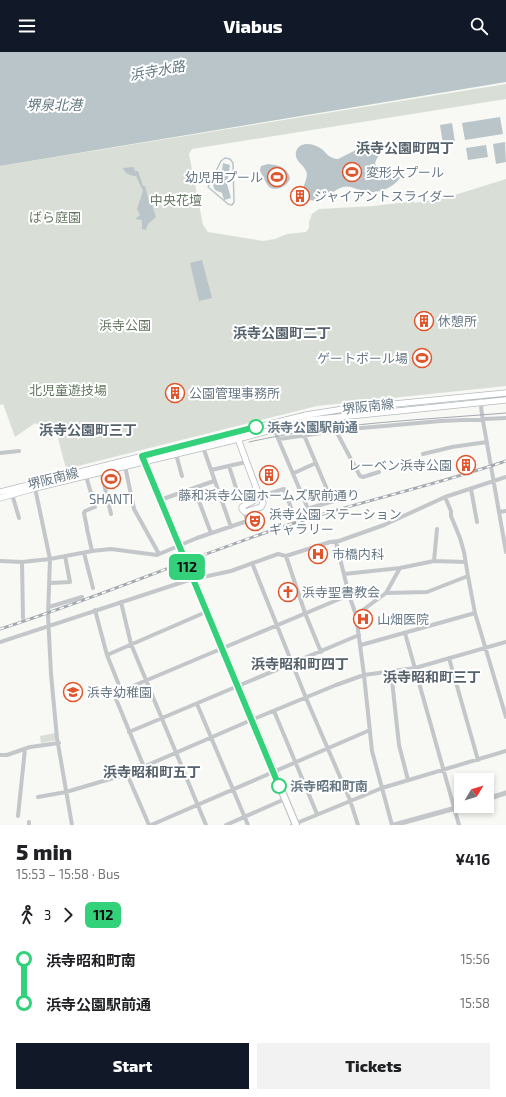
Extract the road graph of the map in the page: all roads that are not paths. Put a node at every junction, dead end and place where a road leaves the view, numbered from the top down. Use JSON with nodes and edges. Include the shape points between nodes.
{"nodes":[{"id":1,"x":506,"y":392,"type":"edge"},
{"id":2,"x":480,"y":395,"type":"junction"},
{"id":3,"x":506,"y":400,"type":"edge"},
{"id":4,"x":481,"y":402,"type":"junction"},
{"id":5,"x":506,"y":418,"type":"edge"},
{"id":6,"x":483,"y":419,"type":"junction"},
{"id":7,"x":274,"y":429,"type":"junction"},
{"id":8,"x":336,"y":431,"type":"junction"},
{"id":9,"x":236,"y":432,"type":"junction"},
{"id":10,"x":304,"y":435,"type":"junction"},
{"id":11,"x":238,"y":439,"type":"junction"},
{"id":12,"x":279,"y":439,"type":"junction"},
{"id":13,"x":487,"y":442,"type":"junction"},
{"id":14,"x":203,"y":447,"type":"junction"},
{"id":15,"x":19,"y":451,"type":"dead end"},
{"id":16,"x":0,"y":453,"type":"edge"},
{"id":17,"x":176,"y":454,"type":"junction"},
{"id":18,"x":423,"y":454,"type":"dead end"},
{"id":19,"x":143,"y":459,"type":"junction"},
{"id":20,"x":246,"y":462,"type":"junction"},
{"id":21,"x":316,"y":463,"type":"junction"},
{"id":22,"x":125,"y":466,"type":"junction"},
{"id":23,"x":229,"y":466,"type":"junction"},
{"id":24,"x":101,"y":469,"type":"junction"},
{"id":25,"x":211,"y":470,"type":"junction"},
{"id":26,"x":379,"y":472,"type":"dead end"},
{"id":27,"x":294,"y":473,"type":"junction"},
{"id":28,"x":86,"y":476,"type":"junction"},
{"id":29,"x":182,"y":476,"type":"dead end"},
{"id":30,"x":506,"y":477,"type":"edge"},
{"id":31,"x":214,"y":480,"type":"junction"},
{"id":32,"x":493,"y":482,"type":"junction"},
{"id":33,"x":35,"y":488,"type":"junction"},
{"id":34,"x":194,"y":488,"type":"junction"},
{"id":35,"x":471,"y":489,"type":"junction"},
{"id":36,"x":257,"y":490,"type":"junction"},
{"id":37,"x":0,"y":492,"type":"edge"},
{"id":38,"x":12,"y":494,"type":"junction"},
{"id":39,"x":220,"y":497,"type":"junction"},
{"id":40,"x":445,"y":497,"type":"junction"},
{"id":41,"x":0,"y":498,"type":"edge"},
{"id":42,"x":160,"y":500,"type":"junction"},
{"id":43,"x":308,"y":509,"type":"junction"},
{"id":44,"x":506,"y":511,"type":"edge"},
{"id":45,"x":244,"y":512,"type":"junction"},
{"id":46,"x":499,"y":512,"type":"junction"},
{"id":47,"x":111,"y":514,"type":"dead end"},
{"id":48,"x":18,"y":518,"type":"dead end"},
{"id":49,"x":477,"y":522,"type":"dead end"},
{"id":50,"x":231,"y":527,"type":"junction"},
{"id":51,"x":437,"y":529,"type":"dead end"},
{"id":52,"x":211,"y":533,"type":"junction"},
{"id":53,"x":336,"y":542,"type":"junction"},
{"id":54,"x":179,"y":546,"type":"junction"},
{"id":55,"x":92,"y":551,"type":"junction"},
{"id":56,"x":84,"y":552,"type":"junction"},
{"id":57,"x":506,"y":552,"type":"edge"},
{"id":58,"x":159,"y":554,"type":"junction"},
{"id":59,"x":65,"y":556,"type":"junction"},
{"id":60,"x":286,"y":556,"type":"junction"},
{"id":61,"x":50,"y":559,"type":"junction"},
{"id":62,"x":0,"y":561,"type":"edge"},
{"id":63,"x":434,"y":561,"type":"junction"},
{"id":64,"x":22,"y":562,"type":"junction"},
{"id":65,"x":465,"y":562,"type":"junction"},
{"id":66,"x":252,"y":563,"type":"junction"},
{"id":67,"x":400,"y":568,"type":"junction"},
{"id":68,"x":344,"y":574,"type":"junction"},
{"id":69,"x":468,"y":576,"type":"junction"},
{"id":70,"x":192,"y":579,"type":"junction"},
{"id":71,"x":50,"y":584,"type":"junction"},
{"id":72,"x":92,"y":588,"type":"dead end"},
{"id":73,"x":386,"y":593,"type":"junction"},
{"id":74,"x":349,"y":595,"type":"junction"},
{"id":75,"x":82,"y":597,"type":"dead end"},
{"id":76,"x":121,"y":602,"type":"junction"},
{"id":77,"x":49,"y":607,"type":"junction"},
{"id":78,"x":95,"y":610,"type":"junction"},
{"id":79,"x":206,"y":612,"type":"junction"},
{"id":80,"x":306,"y":613,"type":"junction"},
{"id":81,"x":475,"y":613,"type":"junction"},
{"id":82,"x":356,"y":615,"type":"junction"},
{"id":83,"x":23,"y":618,"type":"dead end"},
{"id":84,"x":48,"y":626,"type":"junction"},
{"id":85,"x":276,"y":626,"type":"junction"},
{"id":86,"x":405,"y":633,"type":"junction"},
{"id":87,"x":359,"y":635,"type":"junction"},
{"id":88,"x":0,"y":642,"type":"edge"},
{"id":89,"x":506,"y":642,"type":"edge"},
{"id":90,"x":131,"y":644,"type":"junction"},
{"id":91,"x":361,"y":645,"type":"junction"},
{"id":92,"x":222,"y":648,"type":"junction"},
{"id":93,"x":486,"y":648,"type":"junction"},
{"id":94,"x":321,"y":652,"type":"junction"},
{"id":95,"x":107,"y":654,"type":"junction"},
{"id":96,"x":449,"y":658,"type":"junction"},
{"id":97,"x":292,"y":664,"type":"junction"},
{"id":98,"x":415,"y":668,"type":"junction"},
{"id":99,"x":391,"y":671,"type":"junction"},
{"id":100,"x":364,"y":675,"type":"junction"},
{"id":101,"x":146,"y":680,"type":"junction"},
{"id":102,"x":238,"y":686,"type":"junction"},
{"id":103,"x":121,"y":690,"type":"junction"},
{"id":104,"x":306,"y":698,"type":"junction"},
{"id":105,"x":197,"y":704,"type":"junction"},
{"id":106,"x":274,"y":711,"type":"junction"},
{"id":107,"x":506,"y":717,"type":"edge"},
{"id":108,"x":162,"y":719,"type":"junction"},
{"id":109,"x":252,"y":720,"type":"junction"},
{"id":110,"x":370,"y":730,"type":"junction"},
{"id":111,"x":129,"y":732,"type":"junction"},
{"id":112,"x":211,"y":738,"type":"junction"},
{"id":113,"x":59,"y":743,"type":"junction"},
{"id":114,"x":25,"y":749,"type":"junction"},
{"id":115,"x":328,"y":749,"type":"junction"},
{"id":116,"x":506,"y":751,"type":"edge"},
{"id":117,"x":176,"y":753,"type":"junction"},
{"id":118,"x":0,"y":755,"type":"edge"},
{"id":119,"x":478,"y":760,"type":"junction"},
{"id":120,"x":296,"y":762,"type":"junction"},
{"id":121,"x":144,"y":767,"type":"junction"},
{"id":122,"x":443,"y":770,"type":"junction"},
{"id":123,"x":273,"y":772,"type":"junction"},
{"id":124,"x":127,"y":774,"type":"junction"},
{"id":125,"x":408,"y":780,"type":"junction"},
{"id":126,"x":382,"y":788,"type":"junction"},
{"id":127,"x":232,"y":789,"type":"junction"},
{"id":128,"x":66,"y":792,"type":"junction"},
{"id":129,"x":506,"y":794,"type":"edge"},
{"id":130,"x":38,"y":797,"type":"dead end"},
{"id":131,"x":494,"y":797,"type":"edge"},
{"id":132,"x":285,"y":800,"type":"junction"},
{"id":133,"x":350,"y":800,"type":"junction"},
{"id":134,"x":198,"y":804,"type":"junction"},
{"id":135,"x":454,"y":808,"type":"joint"},
{"id":136,"x":455,"y":813,"type":"edge"},
{"id":137,"x":317,"y":814,"type":"junction"},
{"id":138,"x":18,"y":816,"type":"dead end"},
{"id":139,"x":244,"y":817,"type":"junction"},
{"id":140,"x":294,"y":824,"type":"edge"},
{"id":141,"x":72,"y":825,"type":"edge"},
{"id":142,"x":150,"y":825,"type":"edge"},
{"id":143,"x":206,"y":825,"type":"edge"},
{"id":144,"x":226,"y":825,"type":"edge"},
{"id":145,"x":248,"y":825,"type":"edge"},
{"id":146,"x":358,"y":825,"type":"edge"},
{"id":147,"x":393,"y":825,"type":"edge"},
{"id":148,"x":459,"y":825,"type":"edge"}],
"edges":[{"from":1,"to":2,"type":"main road","name":"堺阪南線"},
{"from":2,"to":4,"type":"street"},
{"from":2,"to":9,"type":"main road","name":"堺阪南線","via":[[326,411]]},
{"from":3,"to":4,"type":"main road","name":"堺阪南線"},
{"from":4,"to":6,"type":"street"},
{"from":4,"to":7,"type":"main road","name":"堺阪南線","via":[[320,418]]},
{"from":5,"to":6,"type":"street"},
{"from":6,"to":8,"type":"street"},
{"from":6,"to":13,"type":"street"},
{"from":7,"to":11,"type":"main road","name":"堺阪南線"},
{"from":7,"to":12,"type":"street"},
{"from":8,"to":10,"type":"street"},
{"from":8,"to":26,"type":"street","via":[[360,476],[364,478]]},
{"from":9,"to":11,"type":"main road"},
{"from":9,"to":19,"type":"main road","name":"堺阪南線"},
{"from":10,"to":12,"type":"street"},
{"from":10,"to":21,"type":"street"},
{"from":11,"to":14,"type":"main road","name":"堺阪南線"},
{"from":11,"to":20,"type":"main road"},
{"from":12,"to":27,"type":"street"},
{"from":13,"to":18,"type":"street"},
{"from":13,"to":32,"type":"street"},
{"from":14,"to":17,"type":"main road","name":"堺阪南線"},
{"from":14,"to":25,"type":"street"},
{"from":15,"to":16,"type":"street"},
{"from":17,"to":19,"type":"main road","name":"堺阪南線"},
{"from":17,"to":29,"type":"street"},
{"from":19,"to":22,"type":"main road","name":"堺阪南線"},
{"from":19,"to":24,"type":"main road","name":"堺阪南線"},
{"from":19,"to":42,"type":"main road"},
{"from":20,"to":23,"type":"street"},
{"from":20,"to":36,"type":"main road"},
{"from":21,"to":27,"type":"street"},
{"from":21,"to":43,"type":"street","via":[[333,501]]},
{"from":22,"to":24,"type":"main road","name":"堺阪南線"},
{"from":22,"to":58,"type":"street","via":[[134,509]]},
{"from":23,"to":25,"type":"street"},
{"from":23,"to":39,"type":"street","via":[[237,492]]},
{"from":24,"to":28,"type":"main road","name":"堺阪南線"},
{"from":24,"to":37,"type":"main road","name":"堺阪南線"},
{"from":24,"to":47,"type":"street"},
{"from":25,"to":31,"type":"street"},
{"from":27,"to":43,"type":"street"},
{"from":28,"to":33,"type":"main road","name":"堺阪南線"},
{"from":28,"to":55,"type":"street","via":[[95,507],[84,513]]},
{"from":30,"to":32,"type":"street"},
{"from":31,"to":34,"type":"street"},
{"from":31,"to":39,"type":"street"},
{"from":32,"to":35,"type":"street"},
{"from":32,"to":46,"type":"street"},
{"from":33,"to":38,"type":"main road","name":"堺阪南線"},
{"from":33,"to":61,"type":"street"},
{"from":34,"to":42,"type":"street"},
{"from":34,"to":52,"type":"street"},
{"from":35,"to":40,"type":"street"},
{"from":35,"to":49,"type":"street"},
{"from":36,"to":43,"type":"street","via":[[264,495],[284,489],[292,514]]},
{"from":36,"to":45,"type":"main road","via":[[255,500],[242,507]]},
{"from":36,"to":45,"type":"main road","via":[[262,506]]},
{"from":38,"to":41,"type":"main road","name":"堺阪南線"},
{"from":38,"to":48,"type":"street"},
{"from":39,"to":50,"type":"street"},
{"from":40,"to":53,"type":"street","via":[[384,525]]},
{"from":40,"to":65,"type":"street","via":[[460,538]]},
{"from":42,"to":54,"type":"main road"},
{"from":44,"to":46,"type":"street"},
{"from":45,"to":50,"type":"street","via":[[247,521]]},
{"from":46,"to":57,"type":"street"},
{"from":50,"to":52,"type":"street"},
{"from":51,"to":63,"type":"street"},
{"from":52,"to":54,"type":"street"},
{"from":53,"to":60,"type":"street"},
{"from":53,"to":68,"type":"street"},
{"from":54,"to":58,"type":"street"},
{"from":54,"to":70,"type":"main road"},
{"from":55,"to":56,"type":"street"},
{"from":55,"to":58,"type":"street","via":[[111,549]]},
{"from":56,"to":59,"type":"street"},
{"from":56,"to":72,"type":"street"},
{"from":59,"to":61,"type":"street"},
{"from":59,"to":71,"type":"street","via":[[70,582]]},
{"from":60,"to":66,"type":"street","via":[[278,554]]},
{"from":60,"to":80,"type":"street"},
{"from":61,"to":64,"type":"street"},
{"from":61,"to":71,"type":"street"},
{"from":62,"to":64,"type":"street"},
{"from":63,"to":65,"type":"street"},
{"from":63,"to":67,"type":"street"},
{"from":64,"to":83,"type":"street"},
{"from":65,"to":69,"type":"street"},
{"from":66,"to":70,"type":"street","via":[[231,571]]},
{"from":66,"to":85,"type":"street"},
{"from":67,"to":68,"type":"street"},
{"from":67,"to":73,"type":"street"},
{"from":68,"to":74,"type":"street"},
{"from":69,"to":73,"type":"street","via":[[426,592]]},
{"from":69,"to":81,"type":"street"},
{"from":70,"to":76,"type":"street"},
{"from":70,"to":79,"type":"main road"},
{"from":71,"to":77,"type":"street"},
{"from":73,"to":82,"type":"street"},
{"from":74,"to":80,"type":"street"},
{"from":74,"to":82,"type":"street"},
{"from":75,"to":77,"type":"street"},
{"from":76,"to":78,"type":"street"},
{"from":76,"to":90,"type":"street"},
{"from":77,"to":84,"type":"street"},
{"from":78,"to":84,"type":"street"},
{"from":78,"to":95,"type":"street"},
{"from":79,"to":90,"type":"street"},
{"from":79,"to":92,"type":"main road"},
{"from":80,"to":85,"type":"street"},
{"from":80,"to":94,"type":"street"},
{"from":81,"to":86,"type":"street"},
{"from":81,"to":93,"type":"street"},
{"from":82,"to":87,"type":"street"},
{"from":84,"to":88,"type":"street"},
{"from":84,"to":113,"type":"street"},
{"from":85,"to":92,"type":"street"},
{"from":85,"to":97,"type":"street"},
{"from":86,"to":91,"type":"street"},
{"from":86,"to":98,"type":"street"},
{"from":87,"to":91,"type":"street"},
{"from":87,"to":94,"type":"street"},
{"from":89,"to":93,"type":"street"},
{"from":90,"to":95,"type":"street"},
{"from":90,"to":101,"type":"street"},
{"from":91,"to":100,"type":"street"},
{"from":92,"to":101,"type":"street"},
{"from":92,"to":102,"type":"main road"},
{"from":93,"to":96,"type":"street"},
{"from":93,"to":107,"type":"street"},
{"from":94,"to":97,"type":"street"},
{"from":95,"to":103,"type":"street"},
{"from":96,"to":98,"type":"street"},
{"from":96,"to":119,"type":"street"},
{"from":97,"to":102,"type":"street"},
{"from":97,"to":104,"type":"street"},
{"from":98,"to":99,"type":"street"},
{"from":98,"to":122,"type":"street"},
{"from":99,"to":100,"type":"street"},
{"from":99,"to":125,"type":"street","via":[[399,744]]},
{"from":100,"to":104,"type":"street"},
{"from":100,"to":110,"type":"street"},
{"from":101,"to":103,"type":"street"},
{"from":101,"to":108,"type":"street"},
{"from":102,"to":105,"type":"street"},
{"from":102,"to":109,"type":"main road"},
{"from":103,"to":111,"type":"street","via":[[114,694]]},
{"from":104,"to":106,"type":"street"},
{"from":104,"to":115,"type":"street"},
{"from":105,"to":108,"type":"street"},
{"from":105,"to":112,"type":"street"},
{"from":106,"to":109,"type":"street"},
{"from":106,"to":120,"type":"street"},
{"from":108,"to":111,"type":"street"},
{"from":108,"to":117,"type":"street"},
{"from":109,"to":112,"type":"street"},
{"from":109,"to":123,"type":"main road"},
{"from":110,"to":115,"type":"street"},
{"from":110,"to":126,"type":"street","via":[[372,751]]},
{"from":111,"to":121,"type":"street"},
{"from":112,"to":117,"type":"street"},
{"from":112,"to":127,"type":"street"},
{"from":113,"to":114,"type":"street"},
{"from":113,"to":128,"type":"street"},
{"from":114,"to":118,"type":"street"},
{"from":114,"to":138,"type":"street"},
{"from":115,"to":120,"type":"street"},
{"from":115,"to":133,"type":"street"},
{"from":116,"to":119,"type":"street"},
{"from":117,"to":121,"type":"street"},
{"from":117,"to":134,"type":"street"},
{"from":119,"to":122,"type":"street"},
{"from":120,"to":123,"type":"street"},
{"from":120,"to":137,"type":"street"},
{"from":121,"to":124,"type":"street"},
{"from":122,"to":125,"type":"street"},
{"from":122,"to":135,"type":"street"},
{"from":123,"to":127,"type":"street"},
{"from":123,"to":132,"type":"main road"},
{"from":124,"to":128,"type":"street"},
{"from":124,"to":142,"type":"street"},
{"from":125,"to":126,"type":"street"},
{"from":126,"to":133,"type":"street"},
{"from":126,"to":147,"type":"street"},
{"from":127,"to":134,"type":"street"},
{"from":127,"to":139,"type":"street"},
{"from":128,"to":130,"type":"street"},
{"from":128,"to":141,"type":"street"},
{"from":129,"to":131,"type":"street"},
{"from":132,"to":139,"type":"street"},
{"from":132,"to":140,"type":"main road"},
{"from":133,"to":137,"type":"street"},
{"from":133,"to":146,"type":"street"},
{"from":134,"to":142,"type":"street"},
{"from":134,"to":143,"type":"street"},
{"from":135,"to":147,"type":"street"},
{"from":136,"to":148,"type":"street"},
{"from":137,"to":140,"type":"street"},
{"from":139,"to":144,"type":"street"},
{"from":139,"to":145,"type":"street"}]}
